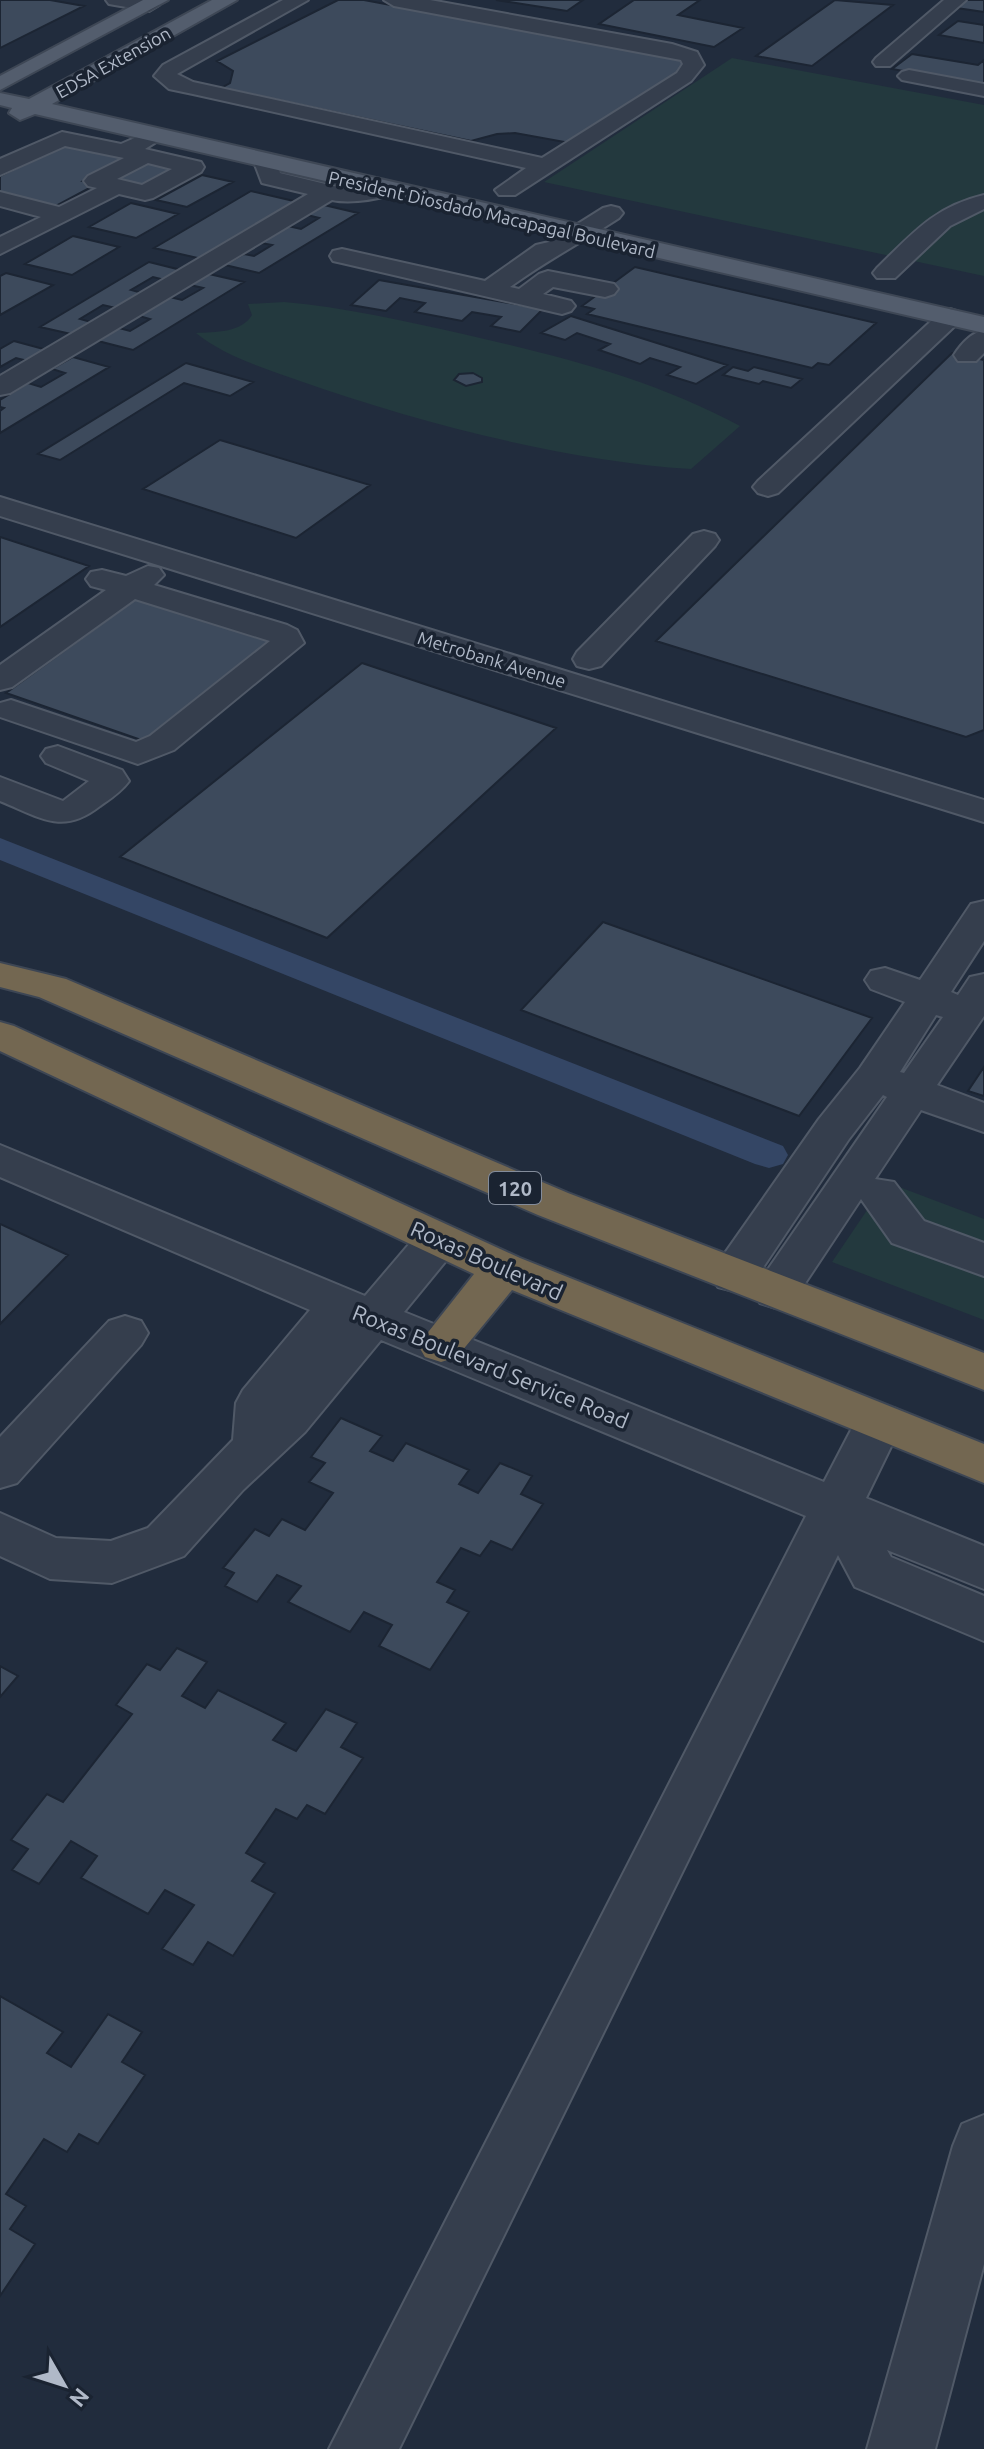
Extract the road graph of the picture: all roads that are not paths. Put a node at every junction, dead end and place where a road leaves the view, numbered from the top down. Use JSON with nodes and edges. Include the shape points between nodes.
{"nodes":[{"id":1,"x":116,"y":0,"type":"edge"},
{"id":2,"x":227,"y":0,"type":"edge"},
{"id":3,"x":298,"y":0,"type":"edge"},
{"id":4,"x":394,"y":0,"type":"edge"},
{"id":5,"x":956,"y":0,"type":"edge"},
{"id":6,"x":154,"y":2,"type":"edge"},
{"id":7,"x":581,"y":9,"type":"dead end"},
{"id":8,"x":474,"y":10,"type":"edge"},
{"id":9,"x":169,"y":32,"type":"junction"},
{"id":10,"x":221,"y":41,"type":"junction"},
{"id":11,"x":883,"y":62,"type":"dead end"},
{"id":12,"x":909,"y":76,"type":"dead end"},
{"id":13,"x":4,"y":79,"type":"edge"},
{"id":14,"x":63,"y":89,"type":"junction"},
{"id":15,"x":984,"y":90,"type":"edge"},
{"id":16,"x":94,"y":96,"type":"dead end"},
{"id":17,"x":0,"y":99,"type":"edge"},
{"id":18,"x":32,"y":107,"type":"junction"},
{"id":19,"x":0,"y":124,"type":"edge"},
{"id":20,"x":268,"y":138,"type":"dead end"},
{"id":21,"x":150,"y":146,"type":"junction"},
{"id":22,"x":323,"y":150,"type":"dead end"},
{"id":23,"x":265,"y":162,"type":"junction"},
{"id":24,"x":544,"y":165,"type":"junction"},
{"id":25,"x":0,"y":168,"type":"edge"},
{"id":26,"x":478,"y":184,"type":"dead end"},
{"id":27,"x":388,"y":189,"type":"junction"},
{"id":28,"x":507,"y":190,"type":"junction"},
{"id":29,"x":109,"y":191,"type":"dead end"},
{"id":30,"x":328,"y":192,"type":"junction"},
{"id":31,"x":545,"y":199,"type":"dead end"},
{"id":32,"x":984,"y":202,"type":"edge"},
{"id":33,"x":6,"y":206,"type":"edge"},
{"id":34,"x":584,"y":207,"type":"dead end"},
{"id":35,"x":611,"y":213,"type":"junction"},
{"id":36,"x":62,"y":215,"type":"junction"},
{"id":37,"x":641,"y":220,"type":"dead end"},
{"id":38,"x":579,"y":234,"type":"junction"},
{"id":39,"x":0,"y":247,"type":"edge"},
{"id":40,"x":342,"y":256,"type":"dead end"},
{"id":41,"x":860,"y":268,"type":"dead end"},
{"id":42,"x":886,"y":273,"type":"junction"},
{"id":43,"x":914,"y":279,"type":"dead end"},
{"id":44,"x":605,"y":289,"type":"dead end"},
{"id":45,"x":506,"y":292,"type":"junction"},
{"id":46,"x":562,"y":306,"type":"dead end"},
{"id":47,"x":950,"y":317,"type":"junction"},
{"id":48,"x":984,"y":325,"type":"edge"},
{"id":49,"x":0,"y":387,"type":"edge"},
{"id":50,"x":0,"y":477,"type":"edge"},
{"id":51,"x":768,"y":487,"type":"dead end"},
{"id":52,"x":0,"y":506,"type":"edge"},
{"id":53,"x":704,"y":540,"type":"dead end"},
{"id":54,"x":148,"y":561,"type":"junction"},
{"id":55,"x":0,"y":650,"type":"edge"},
{"id":56,"x":589,"y":659,"type":"junction"},
{"id":57,"x":4,"y":708,"type":"edge"},
{"id":58,"x":984,"y":781,"type":"edge"},
{"id":59,"x":0,"y":788,"type":"edge"},
{"id":60,"x":984,"y":811,"type":"edge"},
{"id":61,"x":984,"y":912,"type":"edge"},
{"id":62,"x":0,"y":954,"type":"edge"},
{"id":63,"x":0,"y":975,"type":"edge"},
{"id":64,"x":885,"y":980,"type":"dead end"},
{"id":65,"x":52,"y":988,"type":"junction"},
{"id":66,"x":926,"y":997,"type":"junction"},
{"id":67,"x":975,"y":999,"type":"edge"},
{"id":68,"x":0,"y":1035,"type":"edge"},
{"id":69,"x":894,"y":1084,"type":"junction"},
{"id":70,"x":984,"y":1118,"type":"edge"},
{"id":71,"x":834,"y":1129,"type":"junction"},
{"id":72,"x":876,"y":1144,"type":"junction"},
{"id":73,"x":0,"y":1160,"type":"edge"},
{"id":74,"x":879,"y":1193,"type":"dead end"},
{"id":75,"x":438,"y":1240,"type":"junction"},
{"id":76,"x":984,"y":1260,"type":"edge"},
{"id":77,"x":504,"y":1269,"type":"junction"},
{"id":78,"x":734,"y":1275,"type":"junction"},
{"id":79,"x":776,"y":1291,"type":"junction"},
{"id":80,"x":357,"y":1311,"type":"junction"},
{"id":81,"x":125,"y":1333,"type":"dead end"},
{"id":82,"x":441,"y":1345,"type":"junction"},
{"id":83,"x":984,"y":1372,"type":"edge"},
{"id":84,"x":879,"y":1422,"type":"junction"},
{"id":85,"x":984,"y":1464,"type":"edge"},
{"id":86,"x":0,"y":1469,"type":"edge"},
{"id":87,"x":837,"y":1509,"type":"junction"},
{"id":88,"x":0,"y":1533,"type":"edge"},
{"id":89,"x":984,"y":1568,"type":"edge"},
{"id":90,"x":984,"y":1619,"type":"edge"},
{"id":91,"x":984,"y":2146,"type":"edge"},
{"id":92,"x":363,"y":2449,"type":"edge"},
{"id":93,"x":901,"y":2449,"type":"edge"}],
"edges":[{"from":1,"to":6,"type":"street"},
{"from":2,"to":9,"type":"main road","name":"EDSA Extension"},
{"from":3,"to":10,"type":"street"},
{"from":4,"to":8,"type":"street"},
{"from":5,"to":11,"type":"street"},
{"from":6,"to":13,"type":"main road","name":"EDSA Extension"},
{"from":7,"to":8,"type":"street","via":[[570,14]]},
{"from":8,"to":24,"type":"street","via":[[690,56],[694,65],[684,77]]},
{"from":9,"to":10,"type":"street"},
{"from":9,"to":14,"type":"main road","name":"EDSA Extension"},
{"from":10,"to":24,"type":"street","via":[[165,76],[193,88]]},
{"from":12,"to":15,"type":"street"},
{"from":13,"to":14,"type":"main road"},
{"from":14,"to":16,"type":"main road"},
{"from":14,"to":18,"type":"main road","name":"EDSA Extension"},
{"from":17,"to":18,"type":"main road","name":"President Diosdado Macapagal Boulevard"},
{"from":18,"to":19,"type":"main road","name":"EDSA Extension"},
{"from":18,"to":21,"type":"main road","name":"President Diosdado Macapagal Boulevard"},
{"from":20,"to":22,"type":"main road","name":"President Diosdado Macapagal Boulevard"},
{"from":21,"to":21,"type":"street","via":[[96,181],[145,193],[193,167]]},
{"from":21,"to":23,"type":"main road","name":"President Diosdado Macapagal Boulevard"},
{"from":21,"to":25,"type":"street","via":[[124,151],[56,140]]},
{"from":23,"to":27,"type":"main road","name":"President Diosdado Macapagal Boulevard"},
{"from":23,"to":30,"type":"street","via":[[270,178]]},
{"from":24,"to":28,"type":"street"},
{"from":26,"to":28,"type":"main road","name":"President Diosdado Macapagal Boulevard"},
{"from":27,"to":30,"type":"street"},
{"from":27,"to":38,"type":"main road","name":"President Diosdado Macapagal Boulevard"},
{"from":28,"to":31,"type":"main road","name":"President Diosdado Macapagal Boulevard"},
{"from":29,"to":36,"type":"street"},
{"from":30,"to":49,"type":"street"},
{"from":32,"to":42,"type":"street","via":[[935,222]]},
{"from":33,"to":36,"type":"street"},
{"from":34,"to":35,"type":"main road","name":"President Diosdado Macapagal Boulevard"},
{"from":35,"to":37,"type":"main road","name":"President Diosdado Macapagal Boulevard"},
{"from":35,"to":38,"type":"street"},
{"from":36,"to":39,"type":"street"},
{"from":38,"to":45,"type":"street"},
{"from":38,"to":47,"type":"main road","name":"President Diosdado Macapagal Boulevard"},
{"from":40,"to":45,"type":"street"},
{"from":41,"to":42,"type":"main road"},
{"from":42,"to":43,"type":"main road"},
{"from":44,"to":45,"type":"street","via":[[548,279]]},
{"from":45,"to":46,"type":"street"},
{"from":47,"to":48,"type":"main road","name":"President Diosdado Macapagal Boulevard"},
{"from":47,"to":51,"type":"street"},
{"from":50,"to":54,"type":"street","name":"Metrobank Avenue"},
{"from":52,"to":54,"type":"street","name":"Metrobank Avenue"},
{"from":53,"to":56,"type":"street"},
{"from":54,"to":55,"type":"street"},
{"from":54,"to":56,"type":"street","name":"Metrobank Avenue"},
{"from":54,"to":57,"type":"street"},
{"from":54,"to":57,"type":"street","via":[[286,637],[288,643],[162,743],[138,754]]},
{"from":54,"to":60,"type":"street","name":"Metrobank Avenue","via":[[678,729]]},
{"from":56,"to":58,"type":"street","name":"Metrobank Avenue"},
{"from":57,"to":59,"type":"street","via":[[111,781],[62,813]]},
{"from":61,"to":66,"type":"street"},
{"from":62,"to":65,"type":"highway","number":"120"},
{"from":63,"to":65,"type":"highway","number":"120"},
{"from":64,"to":66,"type":"street"},
{"from":65,"to":78,"type":"highway","number":"120","via":[[553,1204]]},
{"from":66,"to":67,"type":"street"},
{"from":66,"to":69,"type":"street"},
{"from":67,"to":69,"type":"street"},
{"from":68,"to":75,"type":"highway","name":"Roxas Boulevard"},
{"from":69,"to":70,"type":"street"},
{"from":69,"to":71,"type":"street"},
{"from":69,"to":72,"type":"street"},
{"from":71,"to":72,"type":"street"},
{"from":71,"to":78,"type":"street"},
{"from":72,"to":79,"type":"street"},
{"from":73,"to":80,"type":"street","name":"Roxas Boulevard Service Road"},
{"from":74,"to":76,"type":"street","via":[[908,1232]]},
{"from":75,"to":77,"type":"highway","name":"Roxas Boulevard"},
{"from":75,"to":80,"type":"street"},
{"from":77,"to":82,"type":"highway"},
{"from":77,"to":84,"type":"highway","name":"Roxas Boulevard"},
{"from":78,"to":79,"type":"highway","number":"120"},
{"from":79,"to":83,"type":"highway","number":"120"},
{"from":80,"to":82,"type":"street","name":"Roxas Boulevard Service Road"},
{"from":80,"to":88,"type":"street","via":[[288,1419],[166,1542],[112,1562],[50,1558]]},
{"from":81,"to":86,"type":"street"},
{"from":82,"to":87,"type":"street","name":"Roxas Boulevard Service Road"},
{"from":84,"to":85,"type":"highway","name":"Roxas Boulevard"},
{"from":84,"to":87,"type":"street"},
{"from":87,"to":89,"type":"street","name":"Roxas Boulevard Service Road"},
{"from":87,"to":90,"type":"street","via":[[873,1572]]},
{"from":87,"to":92,"type":"street"},
{"from":91,"to":93,"type":"street"}]}
